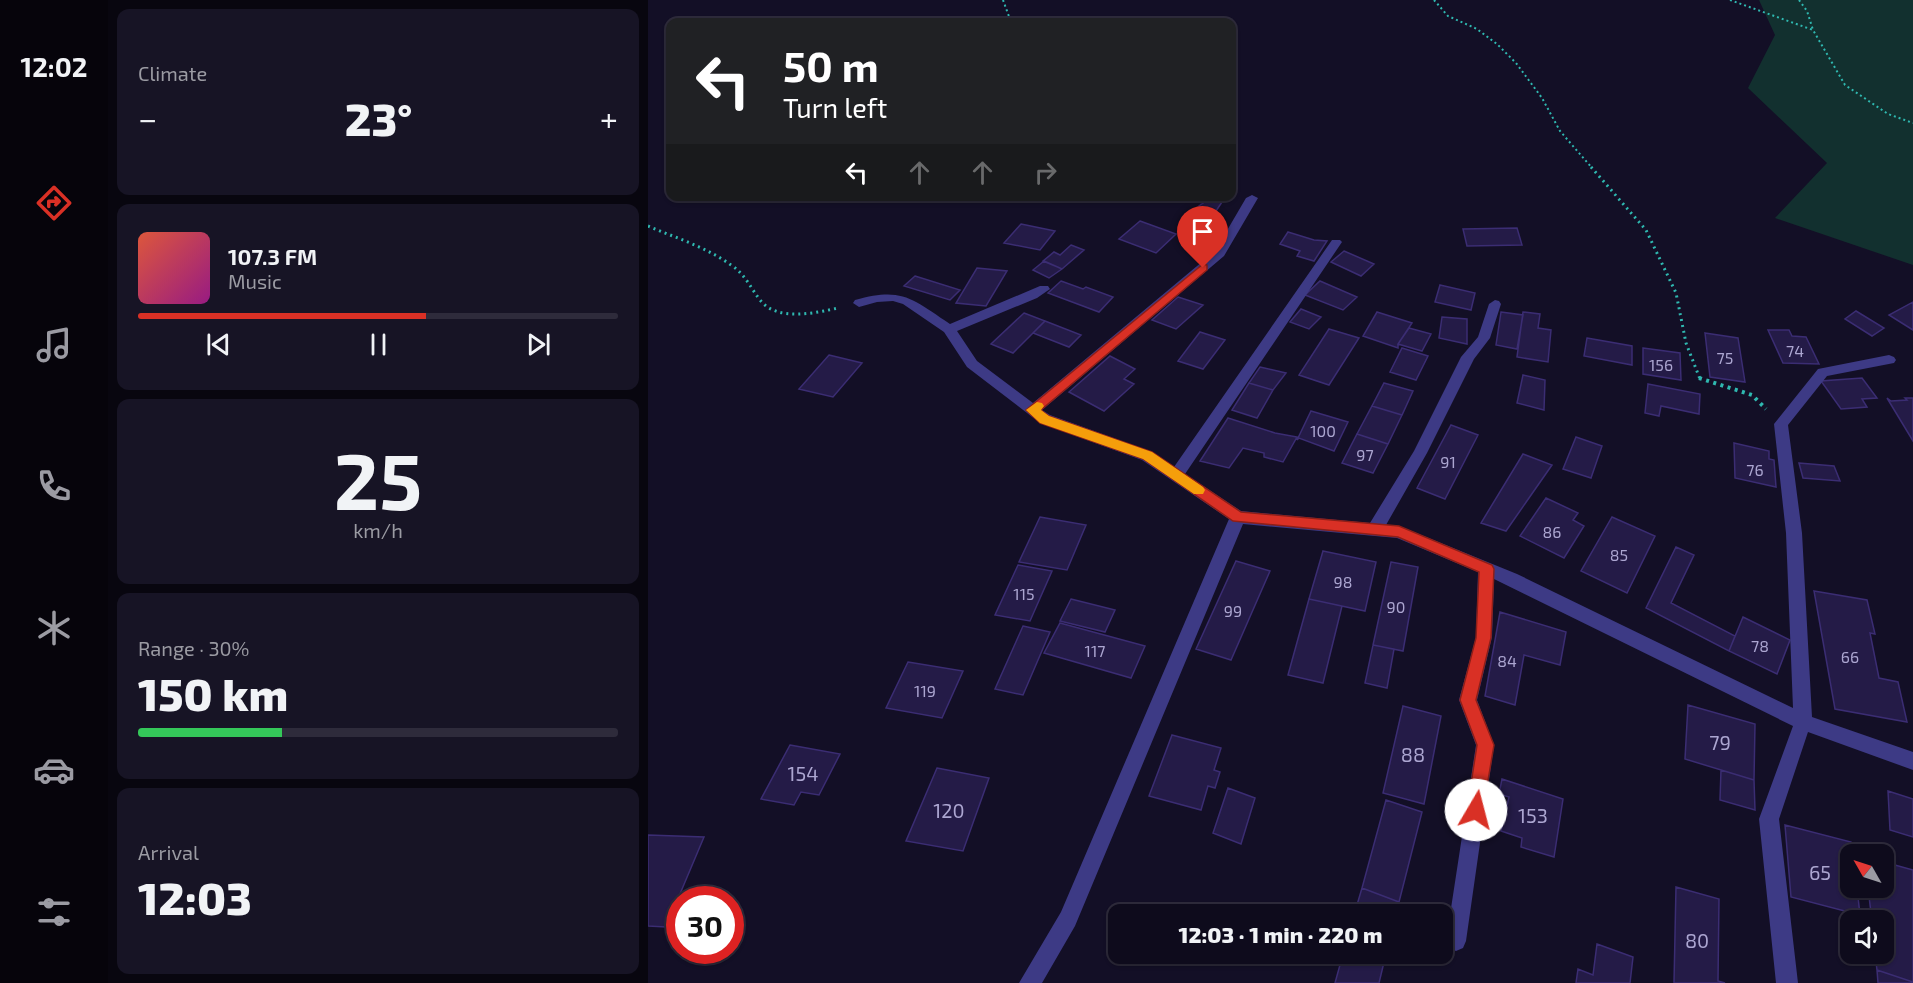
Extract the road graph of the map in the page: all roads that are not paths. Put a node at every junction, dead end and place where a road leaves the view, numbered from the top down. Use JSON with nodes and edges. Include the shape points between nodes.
{"nodes":[{"id":1,"x":1252,"y":198,"type":"dead end"},
{"id":2,"x":1336,"y":242,"type":"dead end"},
{"id":3,"x":1044,"y":289,"type":"dead end"},
{"id":4,"x":860,"y":303,"type":"road end"},
{"id":5,"x":1495,"y":304,"type":"dead end"},
{"id":6,"x":949,"y":329,"type":"junction"},
{"id":7,"x":1890,"y":360,"type":"dead end"},
{"id":8,"x":1033,"y":410,"type":"junction"},
{"id":9,"x":1176,"y":475,"type":"junction"},
{"id":10,"x":1238,"y":517,"type":"junction"},
{"id":11,"x":1375,"y":530,"type":"junction"},
{"id":12,"x":1486,"y":569,"type":"junction"},
{"id":13,"x":1803,"y":722,"type":"junction"},
{"id":14,"x":1913,"y":761,"type":"edge"},
{"id":15,"x":1456,"y":940,"type":"dead end"},
{"id":16,"x":1030,"y":983,"type":"edge"},
{"id":17,"x":1787,"y":983,"type":"edge"}],
"edges":[{"from":1,"to":8,"type":"street","via":[[1220,253]]},
{"from":2,"to":9,"type":"street"},
{"from":3,"to":6,"type":"street","via":[[1028,299]]},
{"from":4,"to":6,"type":"street","via":[[893,297],[907,301]]},
{"from":5,"to":11,"type":"street","via":[[1484,338],[1468,357],[1420,453]]},
{"from":6,"to":8,"type":"street","via":[[972,364]]},
{"from":7,"to":13,"type":"street","via":[[1823,372],[1781,424],[1794,533]]},
{"from":8,"to":9,"type":"street","via":[[1045,419],[1147,456]]},
{"from":9,"to":10,"type":"street"},
{"from":10,"to":11,"type":"street"},
{"from":10,"to":16,"type":"street","via":[[1068,919]]},
{"from":11,"to":12,"type":"street","via":[[1399,532]]},
{"from":12,"to":13,"type":"street"},
{"from":12,"to":15,"type":"street","via":[[1484,638],[1468,700],[1485,745]]},
{"from":13,"to":14,"type":"street"},
{"from":13,"to":17,"type":"street","via":[[1769,819]]}]}
